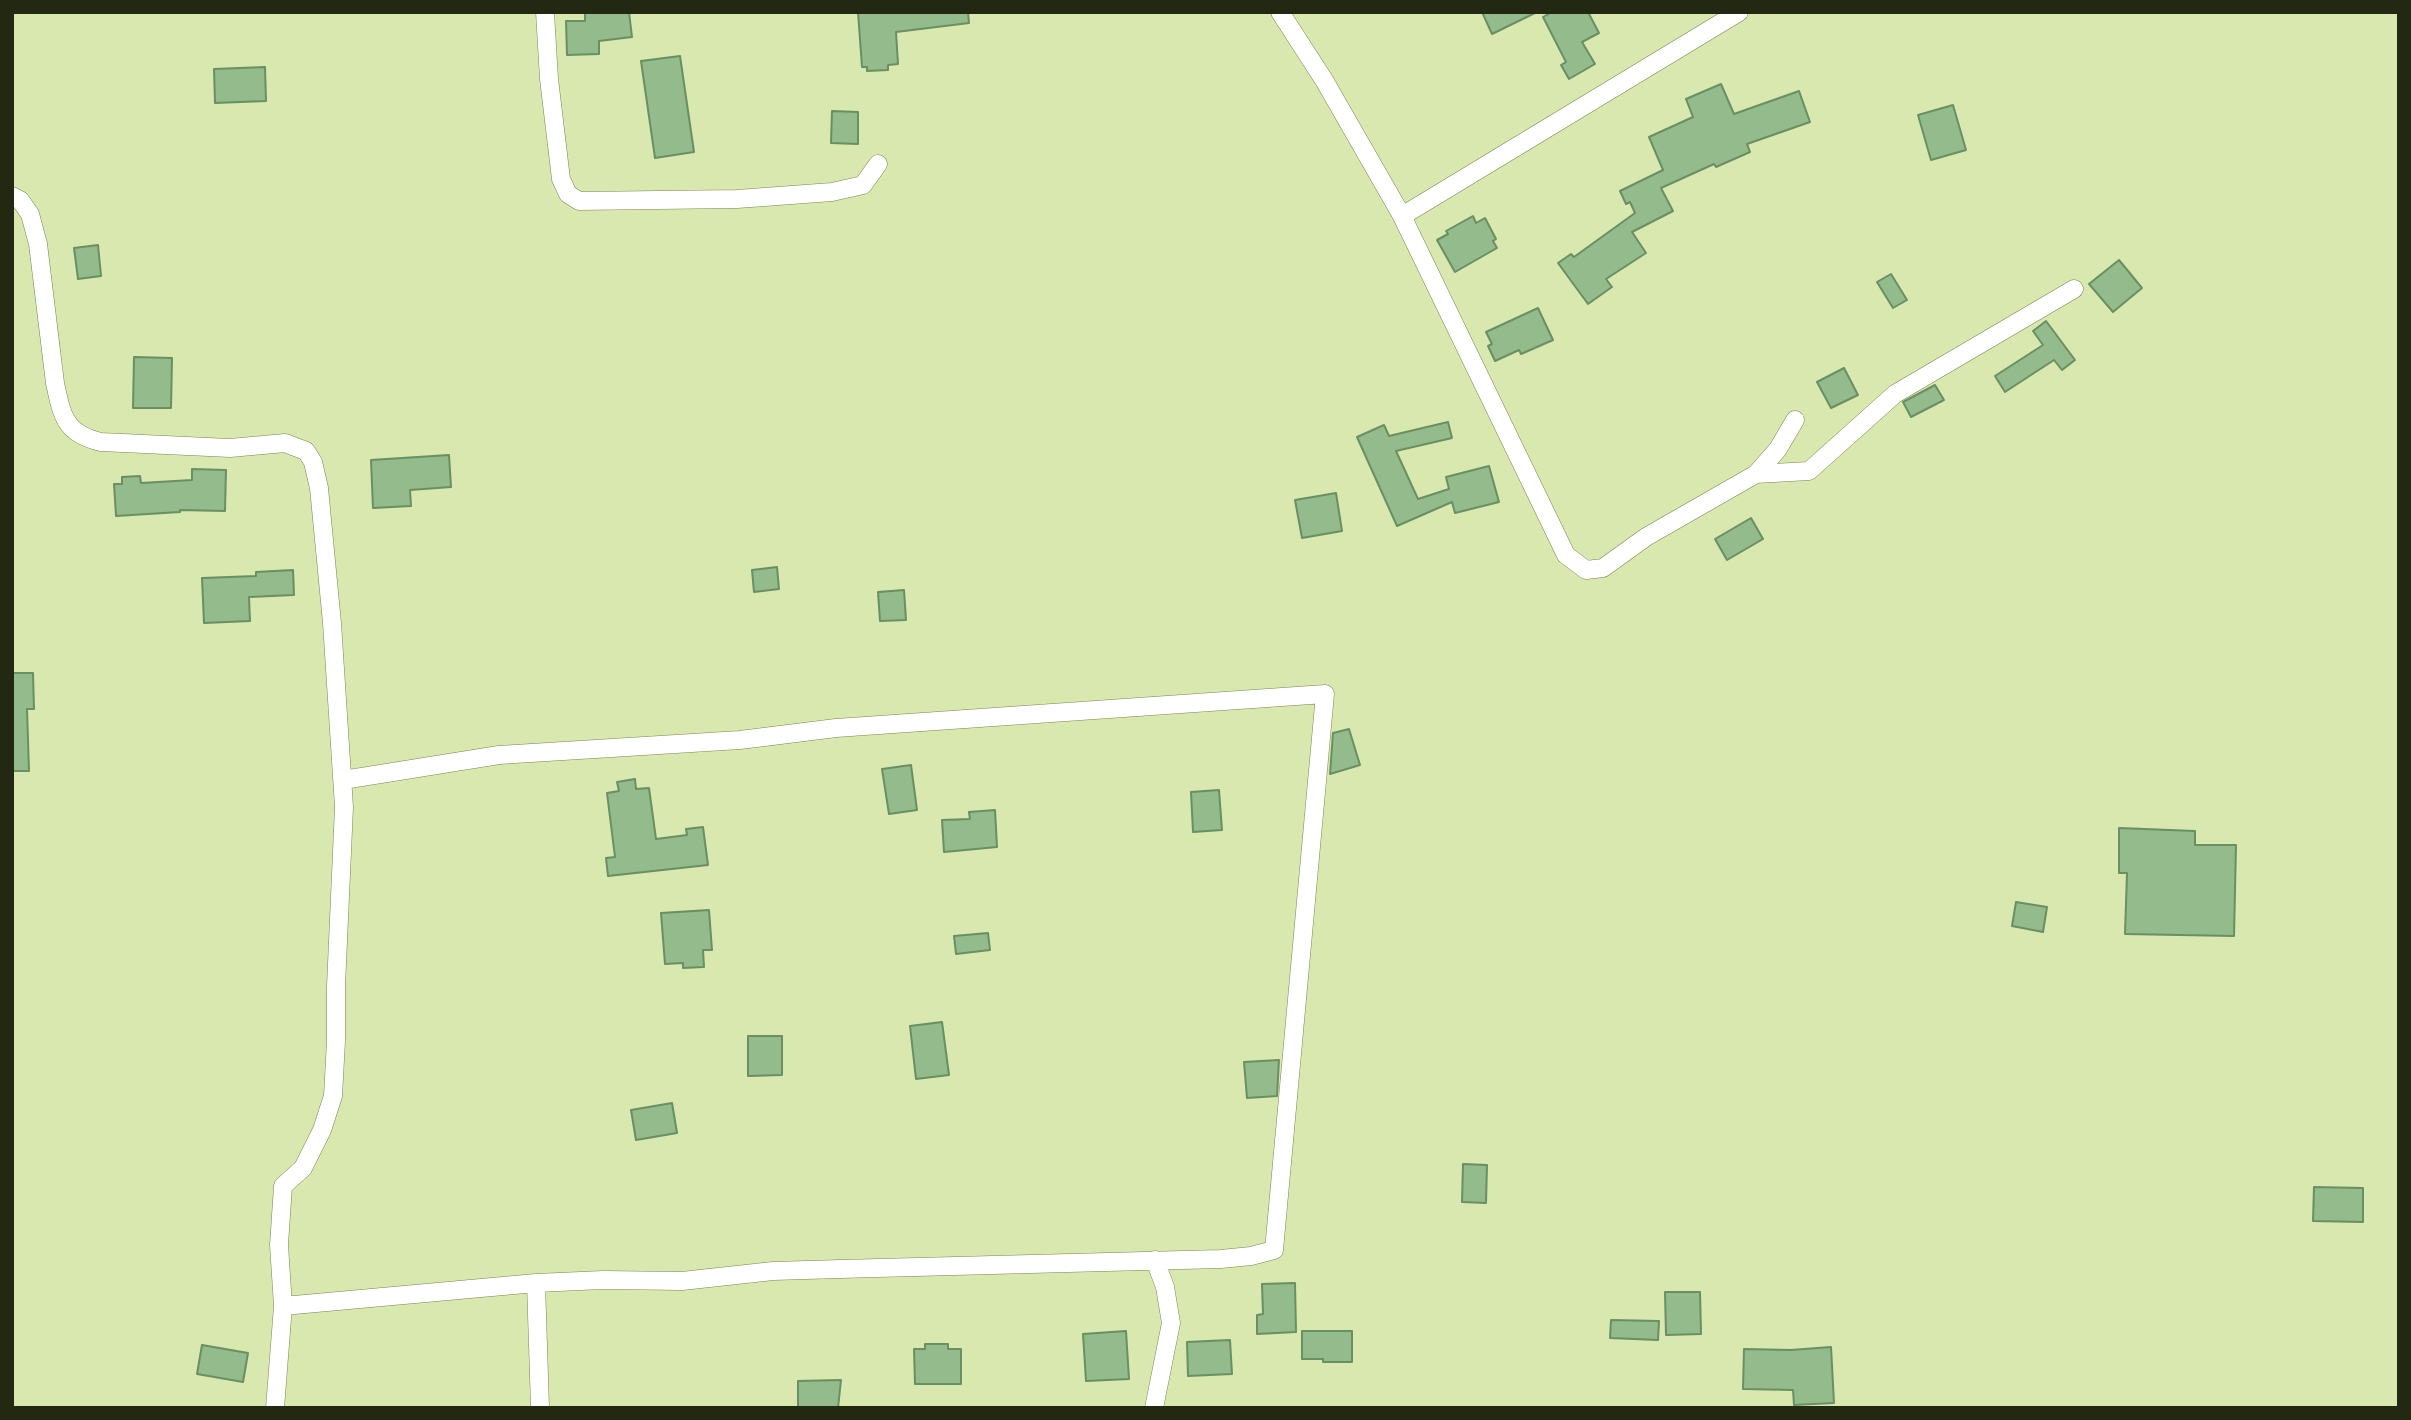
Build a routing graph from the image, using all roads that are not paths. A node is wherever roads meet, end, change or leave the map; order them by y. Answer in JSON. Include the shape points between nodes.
{"nodes":[{"id":1,"x":545,"y":12,"type":"edge"},
{"id":2,"x":1280,"y":12,"type":"edge"},
{"id":3,"x":1739,"y":12,"type":"edge"},
{"id":4,"x":878,"y":164,"type":"dead end"},
{"id":5,"x":12,"y":196,"type":"edge"},
{"id":6,"x":1402,"y":216,"type":"junction"},
{"id":7,"x":2074,"y":289,"type":"dead end"},
{"id":8,"x":1795,"y":420,"type":"dead end"},
{"id":9,"x":1756,"y":474,"type":"junction"},
{"id":10,"x":343,"y":780,"type":"junction"},
{"id":11,"x":1154,"y":1260,"type":"junction"},
{"id":12,"x":536,"y":1283,"type":"junction"},
{"id":13,"x":283,"y":1306,"type":"junction"},
{"id":14,"x":275,"y":1408,"type":"edge"},
{"id":15,"x":540,"y":1408,"type":"edge"},
{"id":16,"x":1154,"y":1408,"type":"edge"}],
"edges":[{"from":1,"to":4,"type":"street","via":[[561,178],[568,194],[579,201],[737,199],[832,192],[863,185]]},
{"from":2,"to":6,"type":"street"},
{"from":3,"to":6,"type":"street"},
{"from":5,"to":10,"type":"street","via":[[30,214],[35,234],[55,383],[69,427],[82,438],[101,442],[230,448],[285,443],[306,451],[313,462],[319,488]]},
{"from":6,"to":9,"type":"street","via":[[1566,555],[1586,570],[1603,568],[1646,537]]},
{"from":7,"to":9,"type":"street","via":[[1895,394],[1810,471]]},
{"from":8,"to":9,"type":"street"},
{"from":10,"to":11,"type":"street","via":[[499,755],[1325,694],[1274,1250],[1221,1259]]},
{"from":10,"to":13,"type":"street","via":[[332,1097],[323,1130],[303,1168],[283,1186],[279,1245]]},
{"from":11,"to":12,"type":"street"},
{"from":11,"to":16,"type":"street","via":[[1165,1287],[1171,1324]]},
{"from":12,"to":13,"type":"street"},
{"from":12,"to":15,"type":"street"},
{"from":13,"to":14,"type":"street"}]}
